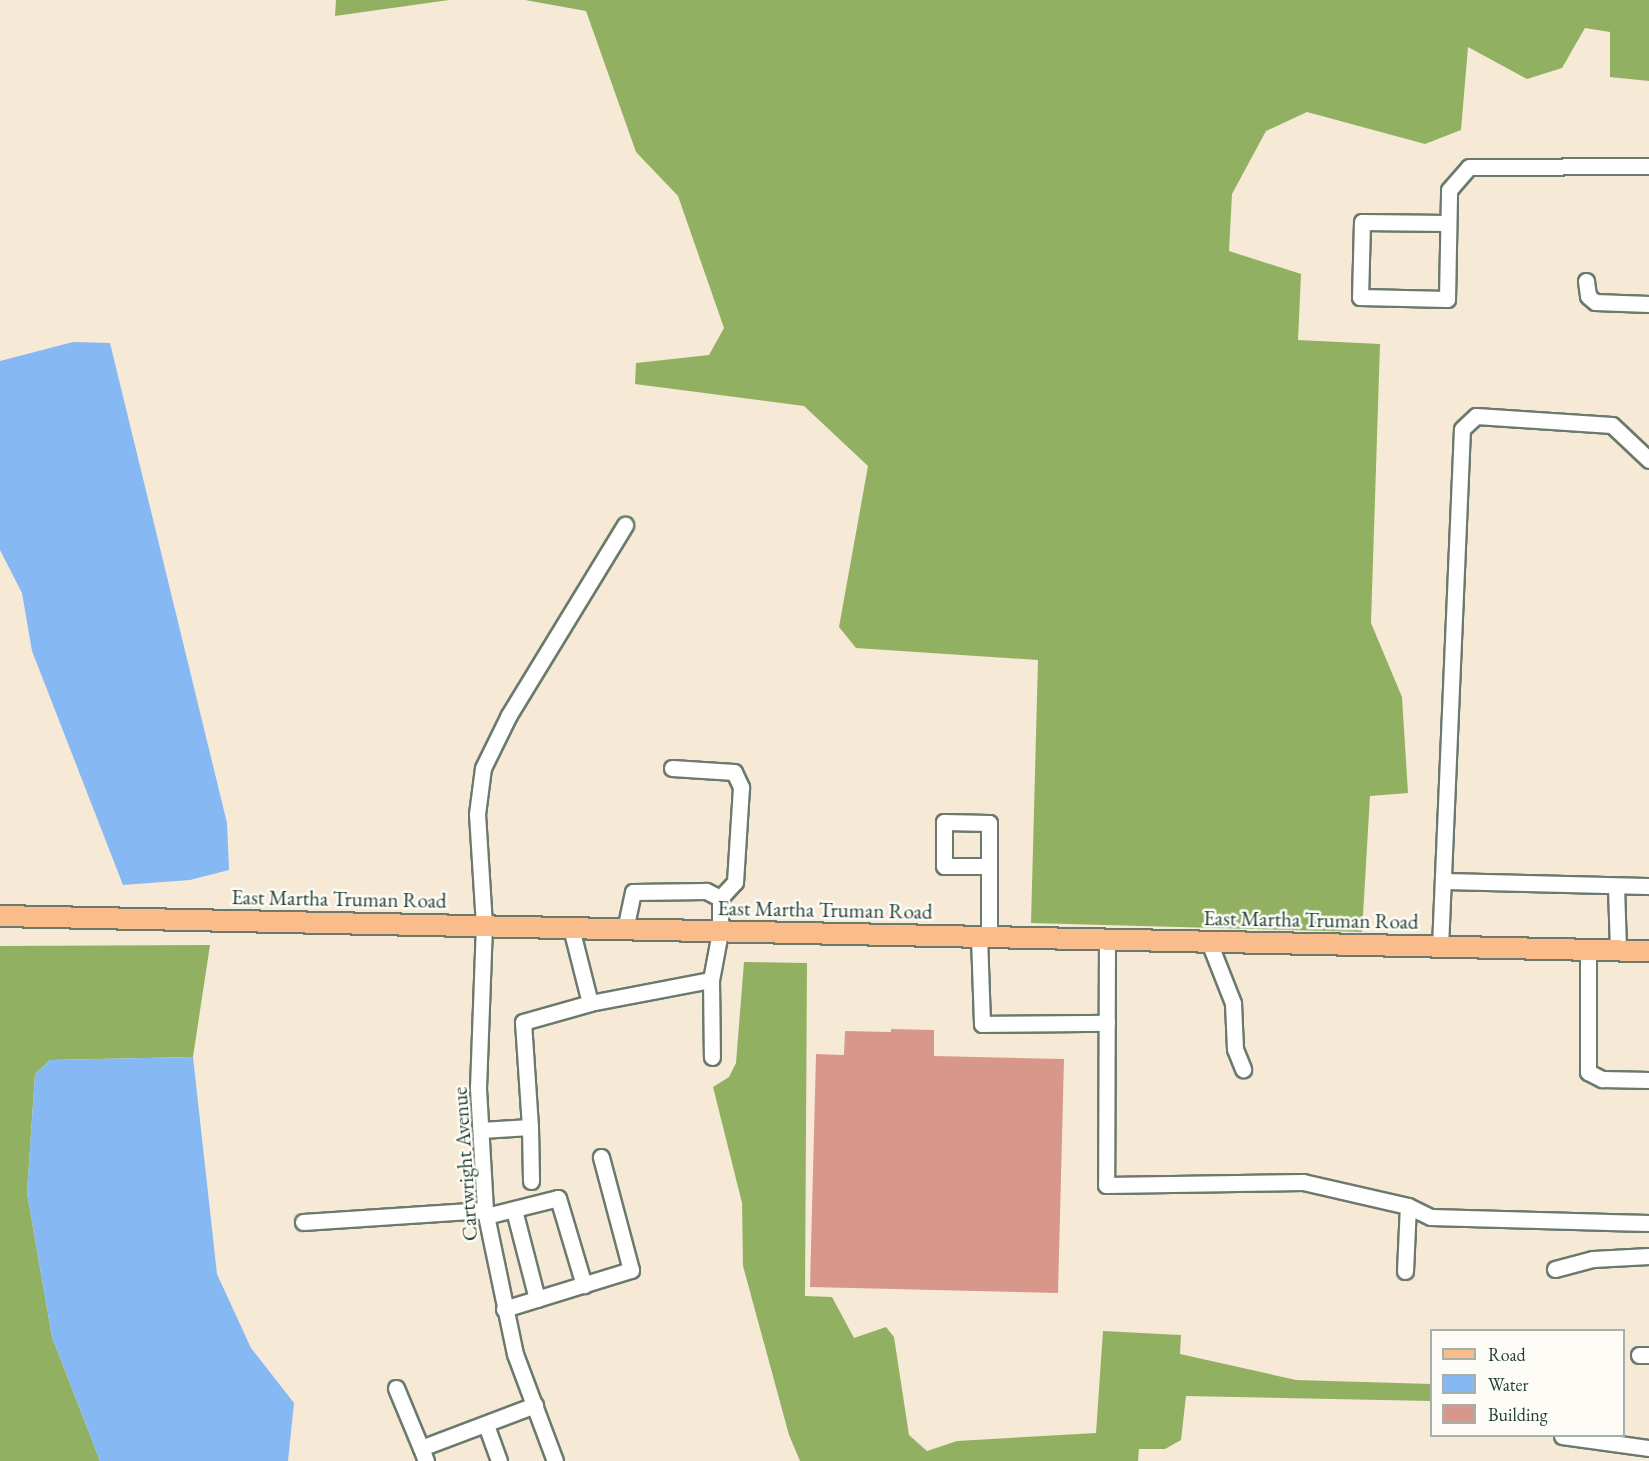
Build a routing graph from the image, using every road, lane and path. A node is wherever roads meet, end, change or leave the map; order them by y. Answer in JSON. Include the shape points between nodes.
{"nodes":[{"id":1,"x":1649,"y":166,"type":"edge"},
{"id":2,"x":1447,"y":222,"type":"junction"},
{"id":3,"x":1586,"y":281,"type":"dead end"},
{"id":4,"x":1649,"y":304,"type":"edge"},
{"id":5,"x":1649,"y":460,"type":"edge"},
{"id":6,"x":624,"y":525,"type":"dead end"},
{"id":7,"x":672,"y":768,"type":"dead end"},
{"id":8,"x":989,"y":866,"type":"dead end"},
{"id":9,"x":1443,"y":881,"type":"junction"},
{"id":10,"x":1616,"y":886,"type":"junction"},
{"id":11,"x":1649,"y":886,"type":"edge"},
{"id":12,"x":720,"y":897,"type":"junction"},
{"id":13,"x":0,"y":916,"type":"edge"},
{"id":14,"x":484,"y":925,"type":"junction"},
{"id":15,"x":571,"y":928,"type":"junction"},
{"id":16,"x":625,"y":929,"type":"junction"},
{"id":17,"x":720,"y":932,"type":"junction"},
{"id":18,"x":984,"y":938,"type":"junction"},
{"id":19,"x":1107,"y":940,"type":"junction"},
{"id":20,"x":1209,"y":942,"type":"junction"},
{"id":21,"x":1440,"y":947,"type":"junction"},
{"id":22,"x":1588,"y":950,"type":"junction"},
{"id":23,"x":1618,"y":950,"type":"junction"},
{"id":24,"x":1649,"y":951,"type":"edge"},
{"id":25,"x":711,"y":980,"type":"junction"},
{"id":26,"x":590,"y":1003,"type":"junction"},
{"id":27,"x":1107,"y":1023,"type":"junction"},
{"id":28,"x":712,"y":1057,"type":"dead end"},
{"id":29,"x":1243,"y":1069,"type":"dead end"},
{"id":30,"x":1649,"y":1080,"type":"edge"},
{"id":31,"x":530,"y":1127,"type":"junction"},
{"id":32,"x":481,"y":1130,"type":"junction"},
{"id":33,"x":601,"y":1157,"type":"dead end"},
{"id":34,"x":531,"y":1181,"type":"dead end"},
{"id":35,"x":1408,"y":1206,"type":"junction"},
{"id":36,"x":514,"y":1210,"type":"junction"},
{"id":37,"x":486,"y":1213,"type":"junction"},
{"id":38,"x":303,"y":1222,"type":"dead end"},
{"id":39,"x":1649,"y":1223,"type":"edge"},
{"id":40,"x":1649,"y":1256,"type":"edge"},
{"id":41,"x":1555,"y":1269,"type":"dead end"},
{"id":42,"x":1405,"y":1271,"type":"dead end"},
{"id":43,"x":584,"y":1285,"type":"junction"},
{"id":44,"x":537,"y":1299,"type":"junction"},
{"id":45,"x":504,"y":1309,"type":"junction"},
{"id":46,"x":396,"y":1388,"type":"dead end"},
{"id":47,"x":535,"y":1405,"type":"junction"},
{"id":48,"x":486,"y":1425,"type":"junction"},
{"id":49,"x":1569,"y":1437,"type":"edge"},
{"id":50,"x":1649,"y":1448,"type":"edge"},
{"id":51,"x":424,"y":1454,"type":"edge"},
{"id":52,"x":499,"y":1461,"type":"edge"},
{"id":53,"x":555,"y":1461,"type":"edge"}],
"edges":[{"from":1,"to":2,"type":"street","via":[[1469,167],[1449,190]]},
{"from":2,"to":2,"type":"street","via":[[1447,299],[1360,297],[1362,222]]},
{"from":3,"to":4,"type":"street","via":[[1588,296],[1595,302]]},
{"from":5,"to":9,"type":"street","via":[[1612,424],[1476,416],[1462,429]]},
{"from":6,"to":14,"type":"street","name":"Cartwright Avenue","via":[[509,715],[483,768],[477,814]]},
{"from":7,"to":12,"type":"street","via":[[734,772],[741,787],[735,882]]},
{"from":8,"to":18,"type":"street"},
{"from":9,"to":10,"type":"street"},
{"from":9,"to":21,"type":"street"},
{"from":10,"to":11,"type":"street"},
{"from":10,"to":23,"type":"street"},
{"from":12,"to":16,"type":"street","via":[[706,891],[633,892]]},
{"from":12,"to":17,"type":"street"},
{"from":13,"to":14,"type":"main road","name":"East Martha Truman Road"},
{"from":14,"to":15,"type":"main road","name":"East Martha Truman Road"},
{"from":14,"to":32,"type":"street","name":"Cartwright Avenue","via":[[478,1088]]},
{"from":15,"to":16,"type":"main road","name":"East Martha Truman Road"},
{"from":15,"to":26,"type":"street"},
{"from":16,"to":17,"type":"main road","name":"East Martha Truman Road"},
{"from":17,"to":18,"type":"main road","name":"East Martha Truman Road"},
{"from":17,"to":25,"type":"street"},
{"from":18,"to":19,"type":"main road","name":"East Martha Truman Road"},
{"from":18,"to":27,"type":"street","via":[[982,1024]]},
{"from":19,"to":20,"type":"main road","name":"East Martha Truman Road"},
{"from":19,"to":27,"type":"street"},
{"from":20,"to":21,"type":"main road","name":"East Martha Truman Road"},
{"from":20,"to":29,"type":"street","via":[[1233,1004],[1235,1049]]},
{"from":21,"to":22,"type":"main road","name":"East Martha Truman Road"},
{"from":22,"to":23,"type":"main road","name":"East Martha Truman Road"},
{"from":22,"to":30,"type":"street","via":[[1588,1072],[1602,1079]]},
{"from":23,"to":24,"type":"main road","name":"East Martha Truman Road"},
{"from":25,"to":26,"type":"street"},
{"from":25,"to":28,"type":"street"},
{"from":26,"to":31,"type":"street","via":[[523,1022]]},
{"from":27,"to":35,"type":"street","via":[[1106,1185],[1303,1182]]},
{"from":31,"to":32,"type":"street"},
{"from":31,"to":34,"type":"street"},
{"from":32,"to":37,"type":"street","name":"Cartwright Avenue"},
{"from":33,"to":43,"type":"street","via":[[631,1270]]},
{"from":35,"to":39,"type":"street","via":[[1431,1217]]},
{"from":35,"to":42,"type":"street"},
{"from":36,"to":37,"type":"street"},
{"from":36,"to":43,"type":"street","via":[[558,1198]]},
{"from":36,"to":44,"type":"street"},
{"from":37,"to":38,"type":"street"},
{"from":37,"to":45,"type":"street","name":"Cartwright Avenue"},
{"from":40,"to":41,"type":"street","via":[[1593,1259]]},
{"from":43,"to":44,"type":"street"},
{"from":44,"to":45,"type":"street"},
{"from":45,"to":47,"type":"street","name":"Cartwright Avenue"},
{"from":46,"to":51,"type":"street"},
{"from":47,"to":48,"type":"street"},
{"from":47,"to":53,"type":"street","name":"Cartwright Avenue"},
{"from":48,"to":51,"type":"street"},
{"from":48,"to":52,"type":"street"},
{"from":49,"to":50,"type":"street"}]}
